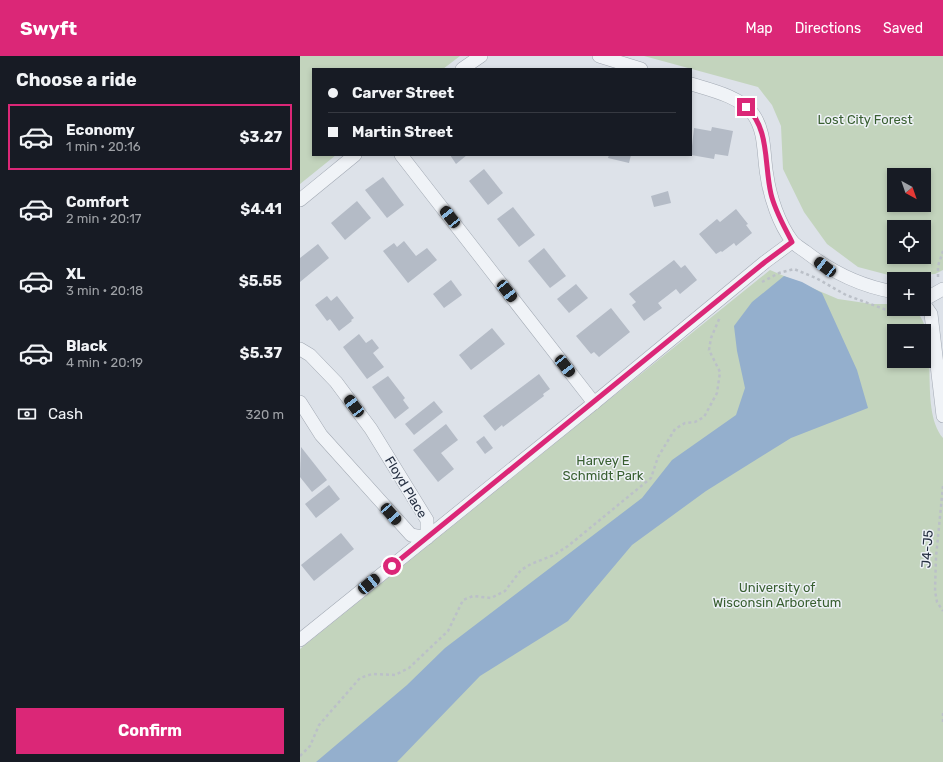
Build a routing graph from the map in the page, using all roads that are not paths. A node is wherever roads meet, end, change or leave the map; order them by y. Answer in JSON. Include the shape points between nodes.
{"nodes":[{"id":1,"x":481,"y":56,"type":"edge"},
{"id":2,"x":599,"y":56,"type":"edge"},
{"id":3,"x":463,"y":68,"type":"edge"},
{"id":4,"x":638,"y":68,"type":"edge"},
{"id":5,"x":692,"y":84,"type":"edge"},
{"id":6,"x":354,"y":156,"type":"edge"},
{"id":7,"x":402,"y":156,"type":"edge"},
{"id":8,"x":300,"y":200,"type":"edge"},
{"id":9,"x":792,"y":242,"type":"junction"},
{"id":10,"x":887,"y":291,"type":"edge"},
{"id":11,"x":931,"y":314,"type":"edge"},
{"id":12,"x":300,"y":349,"type":"edge"},
{"id":13,"x":300,"y":402,"type":"edge"},
{"id":14,"x":594,"y":403,"type":"junction"},
{"id":15,"x":943,"y":416,"type":"edge"},
{"id":16,"x":427,"y":538,"type":"junction"},
{"id":17,"x":300,"y":640,"type":"edge"}],
"edges":[{"from":1,"to":3,"type":"street"},
{"from":2,"to":4,"type":"street"},
{"from":5,"to":9,"type":"street","via":[[738,101],[753,114],[763,135],[767,176],[772,196]]},
{"from":6,"to":8,"type":"street"},
{"from":7,"to":14,"type":"street"},
{"from":9,"to":10,"type":"street","via":[[825,267],[870,288]]},
{"from":9,"to":14,"type":"street"},
{"from":11,"to":15,"type":"street"},
{"from":12,"to":16,"type":"street","name":"Floyd Place","via":[[310,355],[336,382],[371,430],[427,520]]},
{"from":13,"to":16,"type":"street","name":"Floyd Place","via":[[322,435],[410,536]]},
{"from":14,"to":16,"type":"street"},
{"from":16,"to":17,"type":"street"}]}
